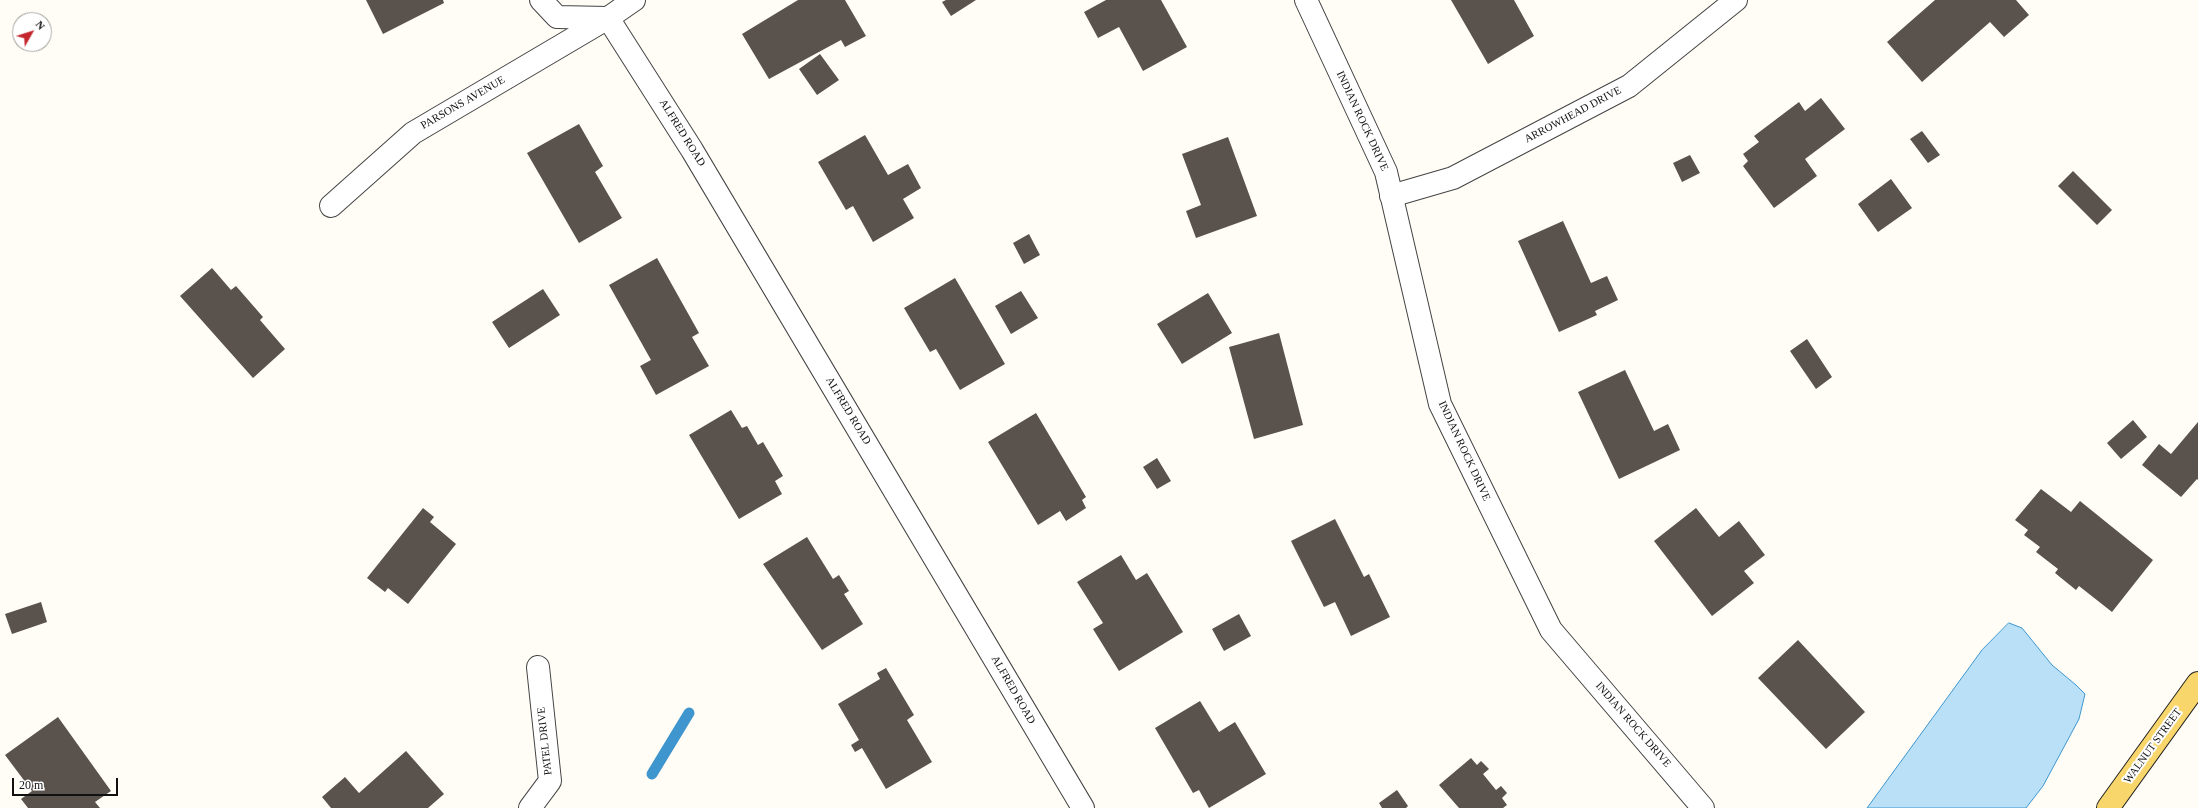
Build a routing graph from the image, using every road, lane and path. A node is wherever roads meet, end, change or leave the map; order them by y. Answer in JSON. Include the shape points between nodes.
{"nodes":[{"id":1,"x":541,"y":0,"type":"edge"},
{"id":2,"x":634,"y":0,"type":"edge"},
{"id":3,"x":1306,"y":0,"type":"edge"},
{"id":4,"x":1736,"y":0,"type":"edge"},
{"id":5,"x":608,"y":18,"type":"junction"},
{"id":6,"x":1392,"y":196,"type":"junction"},
{"id":7,"x":331,"y":206,"type":"dead end"},
{"id":8,"x":538,"y":667,"type":"dead end"},
{"id":9,"x":2198,"y":683,"type":"edge"},
{"id":10,"x":530,"y":808,"type":"edge"},
{"id":11,"x":1083,"y":808,"type":"edge"},
{"id":12,"x":1703,"y":808,"type":"edge"},
{"id":13,"x":2108,"y":808,"type":"edge"}],
"edges":[{"from":1,"to":5,"type":"street","via":[[557,17]]},
{"from":2,"to":5,"type":"street","name":"PARSONS AVENUE"},
{"from":3,"to":6,"type":"street","name":"INDIAN ROCK DRIVE","via":[[1386,172]]},
{"from":4,"to":6,"type":"street","name":"ARROWHEAD DRIVE","via":[[1628,86],[1453,178]]},
{"from":5,"to":7,"type":"street","name":"PARSONS AVENUE","via":[[413,133]]},
{"from":5,"to":11,"type":"street","name":"ALFRED ROAD","via":[[692,150]]},
{"from":6,"to":12,"type":"street","name":"INDIAN ROCK DRIVE","via":[[1440,404],[1551,630]]},
{"from":8,"to":10,"type":"street","name":"PATEL DRIVE","via":[[550,781]]},
{"from":9,"to":13,"type":"main road","name":"WALNUT STREET"}]}
